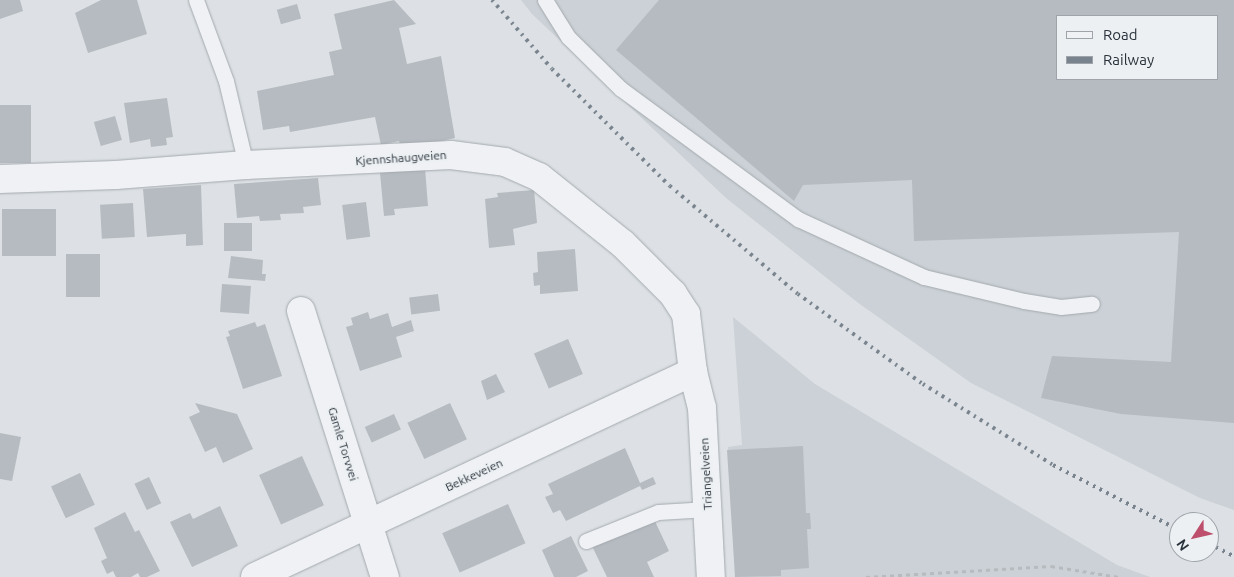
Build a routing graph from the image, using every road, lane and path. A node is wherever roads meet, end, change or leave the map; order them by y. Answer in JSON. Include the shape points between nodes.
{"nodes":[{"id":1,"x":196,"y":0,"type":"edge"},
{"id":2,"x":545,"y":0,"type":"edge"},
{"id":3,"x":246,"y":164,"type":"junction"},
{"id":4,"x":0,"y":179,"type":"edge"},
{"id":5,"x":1092,"y":304,"type":"dead end"},
{"id":6,"x":301,"y":311,"type":"dead end"},
{"id":7,"x":692,"y":372,"type":"junction"},
{"id":8,"x":708,"y":509,"type":"junction"},
{"id":9,"x":369,"y":526,"type":"junction"},
{"id":10,"x":586,"y":541,"type":"dead end"},
{"id":11,"x":255,"y":577,"type":"edge"},
{"id":12,"x":385,"y":577,"type":"edge"},
{"id":13,"x":711,"y":577,"type":"edge"},
{"id":14,"x":866,"y":577,"type":"edge"},
{"id":15,"x":1120,"y":577,"type":"edge"}],
"edges":[{"from":1,"to":3,"type":"lane","via":[[226,81]]},
{"from":2,"to":5,"type":"lane","via":[[568,38],[621,89],[798,219],[883,260],[943,282],[1061,307]]},
{"from":3,"to":4,"type":"street","name":"Kjennshaugveien","via":[[116,176]]},
{"from":3,"to":7,"type":"street","name":"Kjennshaugveien","via":[[451,154],[483,158],[524,170],[577,206],[623,244],[673,294],[686,314]]},
{"from":6,"to":9,"type":"street","name":"Gamle Torvvei"},
{"from":7,"to":8,"type":"street","name":"Triangelveien","via":[[702,408]]},
{"from":7,"to":9,"type":"street","name":"Bekkeveien"},
{"from":8,"to":10,"type":"lane","via":[[658,512]]},
{"from":8,"to":13,"type":"street","name":"Triangelveien"},
{"from":9,"to":11,"type":"street","name":"Bekkeveien"},
{"from":9,"to":12,"type":"street","name":"Gamle Torvvei"},
{"from":14,"to":15,"type":"path","via":[[1051,566]]}]}
